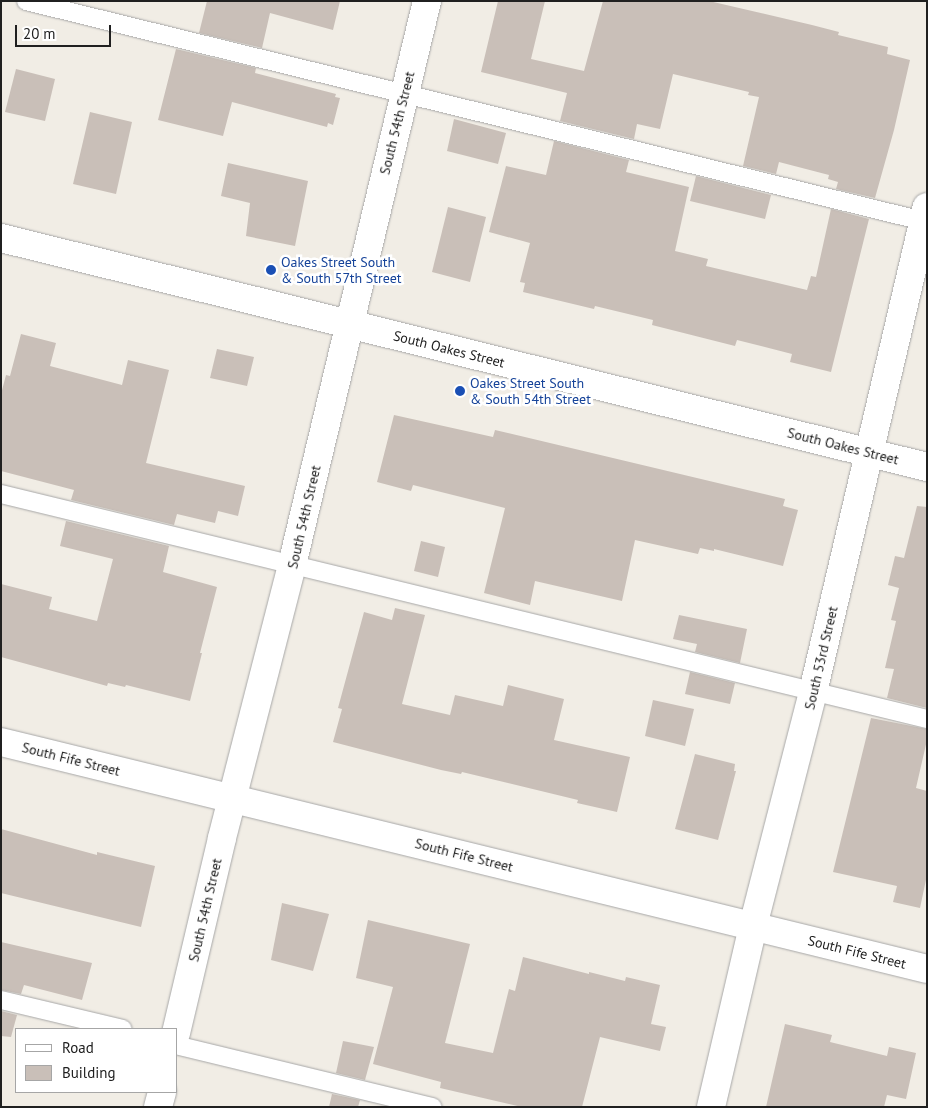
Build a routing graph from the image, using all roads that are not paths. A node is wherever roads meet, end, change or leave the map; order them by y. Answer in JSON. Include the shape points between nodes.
{"nodes":[{"id":1,"x":26,"y":1,"type":"edge"},
{"id":2,"x":427,"y":1,"type":"edge"},
{"id":3,"x":404,"y":94,"type":"junction"},
{"id":4,"x":926,"y":217,"type":"edge"},
{"id":5,"x":1,"y":238,"type":"edge"},
{"id":6,"x":349,"y":324,"type":"junction"},
{"id":7,"x":869,"y":453,"type":"junction"},
{"id":8,"x":927,"y":467,"type":"edge"},
{"id":9,"x":1,"y":494,"type":"edge"},
{"id":10,"x":292,"y":565,"type":"junction"},
{"id":11,"x":813,"y":692,"type":"junction"},
{"id":12,"x":927,"y":719,"type":"edge"},
{"id":13,"x":1,"y":742,"type":"edge"},
{"id":14,"x":232,"y":798,"type":"junction"},
{"id":15,"x":753,"y":926,"type":"junction"},
{"id":16,"x":927,"y":969,"type":"edge"},
{"id":17,"x":1,"y":1000,"type":"edge"},
{"id":18,"x":119,"y":1028,"type":"edge"},
{"id":19,"x":177,"y":1028,"type":"edge"},
{"id":20,"x":178,"y":1045,"type":"edge"},
{"id":21,"x":162,"y":1093,"type":"edge"},
{"id":22,"x":158,"y":1107,"type":"edge"},
{"id":23,"x":433,"y":1107,"type":"edge"},
{"id":24,"x":711,"y":1107,"type":"edge"}],
"edges":[{"from":1,"to":3,"type":"lane"},
{"from":2,"to":3,"type":"street","name":"South 54th Street"},
{"from":3,"to":4,"type":"lane"},
{"from":3,"to":6,"type":"street","name":"South 54th Street"},
{"from":4,"to":7,"type":"street","name":"South 53rd Street"},
{"from":5,"to":6,"type":"street","name":"South Oakes Street"},
{"from":6,"to":7,"type":"street","name":"South Oakes Street"},
{"from":6,"to":10,"type":"street","name":"South 54th Street"},
{"from":7,"to":8,"type":"street","name":"South Oakes Street"},
{"from":7,"to":11,"type":"street","name":"South 53rd Street"},
{"from":9,"to":10,"type":"lane"},
{"from":10,"to":11,"type":"lane"},
{"from":10,"to":14,"type":"street","name":"South 54th Street"},
{"from":11,"to":12,"type":"lane"},
{"from":11,"to":15,"type":"street","name":"South 53rd Street"},
{"from":13,"to":14,"type":"street","name":"South Fife Street"},
{"from":14,"to":15,"type":"street","name":"South Fife Street"},
{"from":14,"to":19,"type":"street","name":"South 54th Street"},
{"from":15,"to":16,"type":"street","name":"South Fife Street"},
{"from":15,"to":24,"type":"street","name":"South 53rd Street"},
{"from":17,"to":18,"type":"lane"},
{"from":20,"to":23,"type":"lane"},
{"from":21,"to":22,"type":"street"}]}
